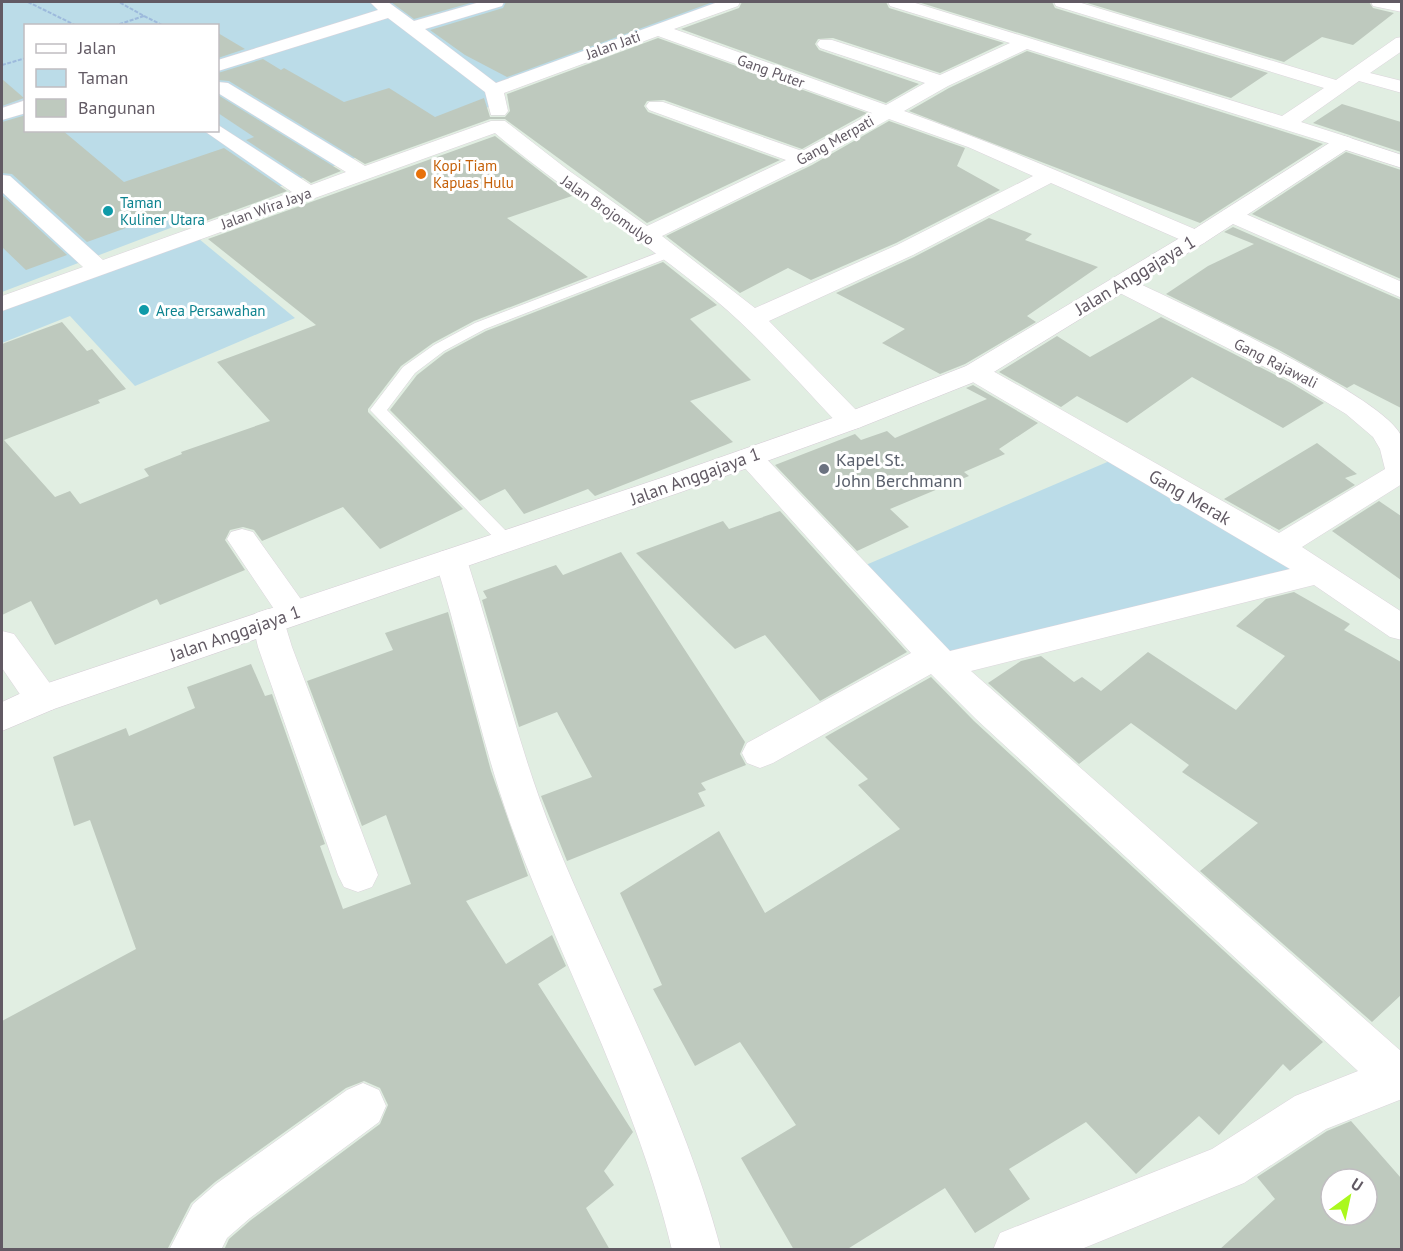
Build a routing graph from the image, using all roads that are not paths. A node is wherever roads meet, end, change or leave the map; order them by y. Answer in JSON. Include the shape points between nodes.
{"nodes":[{"id":1,"x":373,"y":2,"type":"edge"},
{"id":2,"x":496,"y":2,"type":"edge"},
{"id":3,"x":732,"y":2,"type":"edge"},
{"id":4,"x":896,"y":2,"type":"edge"},
{"id":5,"x":1062,"y":2,"type":"edge"},
{"id":6,"x":1379,"y":2,"type":"edge"},
{"id":7,"x":384,"y":7,"type":"edge"},
{"id":8,"x":1401,"y":7,"type":"edge"},
{"id":9,"x":345,"y":8,"type":"dead end"},
{"id":10,"x":410,"y":28,"type":"junction"},
{"id":11,"x":656,"y":29,"type":"junction"},
{"id":12,"x":1401,"y":42,"type":"edge"},
{"id":13,"x":1024,"y":43,"type":"junction"},
{"id":14,"x":826,"y":44,"type":"dead end"},
{"id":15,"x":1354,"y":74,"type":"junction"},
{"id":16,"x":219,"y":76,"type":"edge"},
{"id":17,"x":941,"y":82,"type":"junction"},
{"id":18,"x":1337,"y":86,"type":"junction"},
{"id":19,"x":1401,"y":87,"type":"edge"},
{"id":20,"x":494,"y":90,"type":"junction"},
{"id":21,"x":656,"y":106,"type":"dead end"},
{"id":22,"x":24,"y":107,"type":"edge"},
{"id":23,"x":886,"y":112,"type":"junction"},
{"id":24,"x":2,"y":114,"type":"edge"},
{"id":25,"x":1286,"y":123,"type":"junction"},
{"id":26,"x":498,"y":124,"type":"junction"},
{"id":27,"x":24,"y":127,"type":"edge"},
{"id":28,"x":216,"y":132,"type":"edge"},
{"id":29,"x":2,"y":133,"type":"edge"},
{"id":30,"x":1344,"y":142,"type":"junction"},
{"id":31,"x":804,"y":159,"type":"junction"},
{"id":32,"x":1401,"y":162,"type":"edge"},
{"id":33,"x":362,"y":173,"type":"junction"},
{"id":34,"x":1051,"y":175,"type":"junction"},
{"id":35,"x":2,"y":181,"type":"edge"},
{"id":36,"x":308,"y":193,"type":"junction"},
{"id":37,"x":1232,"y":215,"type":"junction"},
{"id":38,"x":644,"y":236,"type":"junction"},
{"id":39,"x":1196,"y":238,"type":"junction"},
{"id":40,"x":668,"y":253,"type":"junction"},
{"id":41,"x":98,"y":268,"type":"junction"},
{"id":42,"x":1121,"y":284,"type":"junction"},
{"id":43,"x":1401,"y":291,"type":"edge"},
{"id":44,"x":2,"y":304,"type":"edge"},
{"id":45,"x":752,"y":319,"type":"junction"},
{"id":46,"x":975,"y":372,"type":"junction"},
{"id":47,"x":851,"y":421,"type":"junction"},
{"id":48,"x":749,"y":457,"type":"junction"},
{"id":49,"x":1401,"y":473,"type":"edge"},
{"id":50,"x":242,"y":539,"type":"dead end"},
{"id":51,"x":506,"y":540,"type":"junction"},
{"id":52,"x":1279,"y":547,"type":"junction"},
{"id":53,"x":451,"y":560,"type":"junction"},
{"id":54,"x":1319,"y":573,"type":"junction"},
{"id":55,"x":281,"y":616,"type":"junction"},
{"id":56,"x":1401,"y":628,"type":"edge"},
{"id":57,"x":2,"y":643,"type":"edge"},
{"id":58,"x":939,"y":660,"type":"junction"},
{"id":59,"x":42,"y":699,"type":"junction"},
{"id":60,"x":2,"y":717,"type":"edge"},
{"id":61,"x":760,"y":753,"type":"dead end"},
{"id":62,"x":358,"y":875,"type":"dead end"},
{"id":63,"x":1400,"y":1077,"type":"edge"},
{"id":64,"x":363,"y":1106,"type":"dead end"},
{"id":65,"x":193,"y":1250,"type":"edge"},
{"id":66,"x":697,"y":1250,"type":"edge"},
{"id":67,"x":1017,"y":1250,"type":"edge"}],
"edges":[{"from":1,"to":9,"type":"street"},
{"from":2,"to":10,"type":"street"},
{"from":3,"to":11,"type":"street","name":"Jalan Jati"},
{"from":4,"to":13,"type":"street"},
{"from":5,"to":18,"type":"street"},
{"from":6,"to":8,"type":"street"},
{"from":7,"to":10,"type":"street"},
{"from":7,"to":16,"type":"street"},
{"from":10,"to":20,"type":"street"},
{"from":11,"to":20,"type":"street","name":"Jalan Jati"},
{"from":11,"to":23,"type":"street","name":"Gang Puter"},
{"from":12,"to":15,"type":"street"},
{"from":13,"to":17,"type":"street","name":"Gang Merpati"},
{"from":13,"to":25,"type":"street"},
{"from":14,"to":17,"type":"street"},
{"from":15,"to":18,"type":"street"},
{"from":15,"to":19,"type":"street"},
{"from":16,"to":33,"type":"street"},
{"from":17,"to":23,"type":"street","name":"Gang Merpati"},
{"from":18,"to":25,"type":"street"},
{"from":20,"to":26,"type":"street"},
{"from":21,"to":31,"type":"street"},
{"from":22,"to":24,"type":"street"},
{"from":23,"to":31,"type":"street","name":"Gang Merpati"},
{"from":23,"to":34,"type":"street","name":"Gang Puter"},
{"from":25,"to":30,"type":"street"},
{"from":26,"to":33,"type":"street","name":"Jalan Wira Jaya"},
{"from":26,"to":38,"type":"street","name":"Jalan Brojomulyo","via":[[532,155]]},
{"from":27,"to":29,"type":"street"},
{"from":28,"to":36,"type":"street"},
{"from":30,"to":32,"type":"street"},
{"from":30,"to":37,"type":"street","name":"Jalan Anggajaya 1"},
{"from":31,"to":38,"type":"street","name":"Gang Merpati"},
{"from":33,"to":36,"type":"street","name":"Jalan Wira Jaya"},
{"from":34,"to":39,"type":"street","name":"Gang Puter"},
{"from":34,"to":45,"type":"street","via":[[905,249]]},
{"from":35,"to":41,"type":"street"},
{"from":36,"to":41,"type":"street","name":"Jalan Wira Jaya"},
{"from":37,"to":39,"type":"street","name":"Jalan Anggajaya 1"},
{"from":37,"to":43,"type":"street"},
{"from":38,"to":40,"type":"street","name":"Jalan Brojomulyo"},
{"from":39,"to":42,"type":"street","name":"Jalan Anggajaya 1"},
{"from":40,"to":45,"type":"street","name":"Jalan Brojomulyo"},
{"from":40,"to":51,"type":"lane","via":[[480,326],[439,348],[410,370],[378,410]]},
{"from":41,"to":44,"type":"street","name":"Jalan Wira Jaya"},
{"from":42,"to":46,"type":"street","name":"Jalan Anggajaya 1"},
{"from":42,"to":49,"type":"street","name":"Gang Rajawali","via":[[1310,380],[1356,408],[1384,432]]},
{"from":45,"to":47,"type":"street","name":"Jalan Brojomulyo"},
{"from":46,"to":47,"type":"street","name":"Jalan Anggajaya 1"},
{"from":46,"to":52,"type":"street","name":"Gang Merak"},
{"from":47,"to":48,"type":"street","name":"Jalan Anggajaya 1"},
{"from":48,"to":51,"type":"street","name":"Jalan Anggajaya 1"},
{"from":48,"to":58,"type":"street"},
{"from":49,"to":52,"type":"street"},
{"from":50,"to":55,"type":"street"},
{"from":51,"to":53,"type":"street","name":"Jalan Anggajaya 1"},
{"from":52,"to":54,"type":"street","name":"Gang Merak"},
{"from":53,"to":55,"type":"street","name":"Jalan Anggajaya 1"},
{"from":53,"to":66,"type":"street","via":[[522,801],[665,1144]]},
{"from":54,"to":56,"type":"street","name":"Gang Merak"},
{"from":54,"to":58,"type":"street"},
{"from":55,"to":59,"type":"street","name":"Jalan Anggajaya 1"},
{"from":55,"to":62,"type":"street","via":[[275,647]]},
{"from":57,"to":59,"type":"street"},
{"from":58,"to":61,"type":"street"},
{"from":58,"to":63,"type":"street","via":[[988,709]]},
{"from":59,"to":60,"type":"street","name":"Jalan Anggajaya 1"},
{"from":63,"to":67,"type":"street","via":[[1311,1112],[1227,1166]]},
{"from":64,"to":65,"type":"street","via":[[233,1201],[210,1221]]}]}
